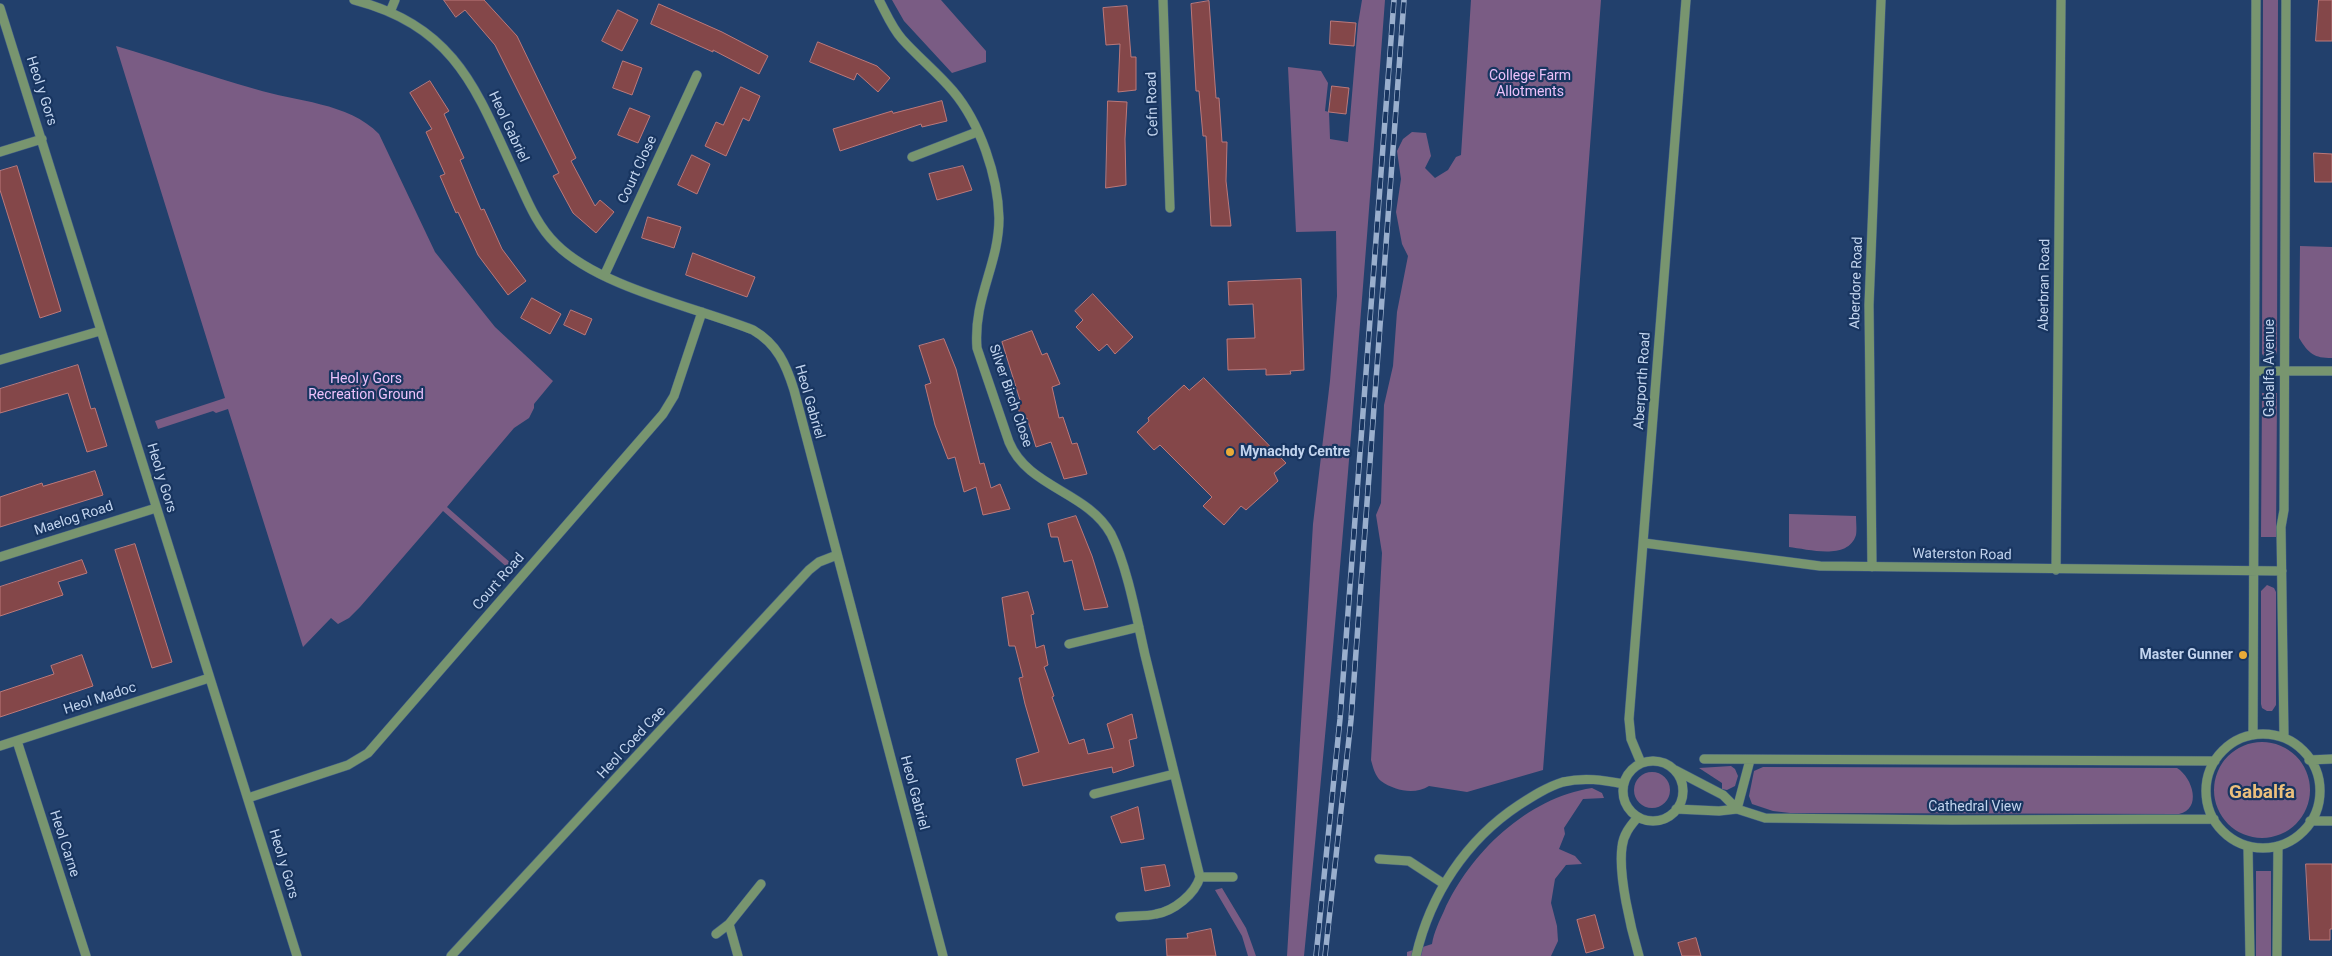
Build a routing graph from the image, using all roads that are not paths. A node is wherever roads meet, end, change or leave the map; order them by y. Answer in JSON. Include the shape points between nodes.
{"nodes":[{"id":1,"x":354,"y":0,"type":"edge"},
{"id":2,"x":395,"y":0,"type":"edge"},
{"id":3,"x":879,"y":0,"type":"edge"},
{"id":4,"x":1163,"y":0,"type":"edge"},
{"id":5,"x":1686,"y":0,"type":"edge"},
{"id":6,"x":1881,"y":0,"type":"edge"},
{"id":7,"x":2061,"y":0,"type":"edge"},
{"id":8,"x":2256,"y":0,"type":"edge"},
{"id":9,"x":2286,"y":0,"type":"edge"},
{"id":10,"x":0,"y":8,"type":"edge"},
{"id":11,"x":390,"y":12,"type":"junction"},
{"id":12,"x":698,"y":75,"type":"dead end"},
{"id":13,"x":977,"y":132,"type":"junction"},
{"id":14,"x":42,"y":139,"type":"junction"},
{"id":15,"x":0,"y":152,"type":"edge"},
{"id":16,"x":912,"y":157,"type":"dead end"},
{"id":17,"x":1170,"y":208,"type":"dead end"},
{"id":18,"x":604,"y":276,"type":"junction"},
{"id":19,"x":702,"y":312,"type":"junction"},
{"id":20,"x":100,"y":331,"type":"junction"},
{"id":21,"x":0,"y":360,"type":"edge"},
{"id":22,"x":2255,"y":371,"type":"junction"},
{"id":23,"x":2283,"y":371,"type":"junction"},
{"id":24,"x":2332,"y":371,"type":"edge"},
{"id":25,"x":156,"y":508,"type":"junction"},
{"id":26,"x":1644,"y":543,"type":"junction"},
{"id":27,"x":837,"y":555,"type":"junction"},
{"id":28,"x":0,"y":557,"type":"edge"},
{"id":29,"x":1872,"y":567,"type":"junction"},
{"id":30,"x":2056,"y":570,"type":"junction"},
{"id":31,"x":2255,"y":571,"type":"junction"},
{"id":32,"x":2282,"y":571,"type":"junction"},
{"id":33,"x":1138,"y":627,"type":"junction"},
{"id":34,"x":1070,"y":644,"type":"dead end"},
{"id":35,"x":209,"y":678,"type":"junction"},
{"id":36,"x":2253,"y":735,"type":"junction"},
{"id":37,"x":2284,"y":737,"type":"junction"},
{"id":38,"x":17,"y":741,"type":"junction"},
{"id":39,"x":0,"y":746,"type":"edge"},
{"id":40,"x":1704,"y":759,"type":"dead end"},
{"id":41,"x":1750,"y":760,"type":"junction"},
{"id":42,"x":2309,"y":760,"type":"junction"},
{"id":43,"x":2332,"y":760,"type":"edge"},
{"id":44,"x":2215,"y":761,"type":"junction"},
{"id":45,"x":1641,"y":763,"type":"junction"},
{"id":46,"x":1675,"y":770,"type":"junction"},
{"id":47,"x":1174,"y":774,"type":"junction"},
{"id":48,"x":1624,"y":784,"type":"junction"},
{"id":49,"x":1094,"y":794,"type":"dead end"},
{"id":50,"x":248,"y":798,"type":"junction"},
{"id":51,"x":1676,"y":809,"type":"junction"},
{"id":52,"x":1737,"y":809,"type":"junction"},
{"id":53,"x":1638,"y":817,"type":"junction"},
{"id":54,"x":2214,"y":819,"type":"junction"},
{"id":55,"x":2310,"y":821,"type":"junction"},
{"id":56,"x":2332,"y":821,"type":"edge"},
{"id":57,"x":2278,"y":846,"type":"junction"},
{"id":58,"x":2248,"y":847,"type":"junction"},
{"id":59,"x":1379,"y":858,"type":"dead end"},
{"id":60,"x":1200,"y":877,"type":"junction"},
{"id":61,"x":1233,"y":877,"type":"dead end"},
{"id":62,"x":761,"y":884,"type":"dead end"},
{"id":63,"x":1444,"y":884,"type":"junction"},
{"id":64,"x":1120,"y":917,"type":"dead end"},
{"id":65,"x":729,"y":924,"type":"junction"},
{"id":66,"x":716,"y":934,"type":"dead end"},
{"id":67,"x":86,"y":956,"type":"edge"},
{"id":68,"x":297,"y":956,"type":"edge"},
{"id":69,"x":451,"y":956,"type":"edge"},
{"id":70,"x":738,"y":956,"type":"edge"},
{"id":71,"x":943,"y":956,"type":"edge"},
{"id":72,"x":1416,"y":956,"type":"edge"},
{"id":73,"x":1639,"y":956,"type":"edge"},
{"id":74,"x":2250,"y":956,"type":"edge"},
{"id":75,"x":2278,"y":956,"type":"edge"}],
"edges":[{"from":1,"to":11,"type":"street","name":"Heol Gabriel"},
{"from":2,"to":11,"type":"street"},
{"from":3,"to":13,"type":"street","name":"Silver Birch Close","via":[[901,38],[954,92]]},
{"from":4,"to":17,"type":"street","name":"Cefn Road"},
{"from":5,"to":26,"type":"street","name":"Aberporth Road"},
{"from":6,"to":29,"type":"street","name":"Aberdore Road","via":[[1869,305]]},
{"from":7,"to":30,"type":"street","name":"Aberbran Road"},
{"from":8,"to":22,"type":"street","name":"Gabalfa Avenue"},
{"from":9,"to":23,"type":"street","name":"Gabalfa Avenue"},
{"from":10,"to":14,"type":"street","name":"Heol y Gors"},
{"from":11,"to":18,"type":"street","name":"Heol Gabriel","via":[[427,33],[450,53],[476,90],[543,229],[569,256]]},
{"from":12,"to":18,"type":"street","name":"Court Close"},
{"from":13,"to":16,"type":"street"},
{"from":13,"to":33,"type":"street","name":"Silver Birch Close","via":[[995,181],[999,219],[992,264],[978,307],[977,348],[1013,453],[1028,470],[1084,504],[1110,533],[1118,551]]},
{"from":14,"to":15,"type":"street"},
{"from":14,"to":20,"type":"street","name":"Heol y Gors"},
{"from":18,"to":19,"type":"street","name":"Heol Gabriel"},
{"from":19,"to":27,"type":"street","name":"Heol Gabriel","via":[[765,336],[781,356],[794,390]]},
{"from":19,"to":50,"type":"street","name":"Court Road","via":[[674,396],[663,414],[368,753],[348,765]]},
{"from":20,"to":21,"type":"street"},
{"from":20,"to":25,"type":"street","name":"Heol y Gors"},
{"from":22,"to":23,"type":"street"},
{"from":22,"to":31,"type":"street","name":"Gabalfa Avenue"},
{"from":23,"to":24,"type":"street"},
{"from":23,"to":32,"type":"street","name":"Gabalfa Avenue"},
{"from":25,"to":28,"type":"street","name":"Maelog Road"},
{"from":25,"to":35,"type":"street","name":"Heol y Gors"},
{"from":26,"to":29,"type":"street","name":"Waterston Road","via":[[1820,566]]},
{"from":26,"to":45,"type":"street","name":"Aberporth Road","via":[[1630,719],[1631,739]]},
{"from":27,"to":69,"type":"street","name":"Heol Coed Cae","via":[[818,562],[810,570]]},
{"from":27,"to":71,"type":"street","name":"Heol Gabriel"},
{"from":29,"to":30,"type":"street","name":"Waterston Road"},
{"from":30,"to":31,"type":"street","name":"Waterston Road"},
{"from":31,"to":32,"type":"street","name":"Waterston Road"},
{"from":31,"to":36,"type":"street","name":"Gabalfa Avenue"},
{"from":32,"to":37,"type":"street","name":"Gabalfa Avenue"},
{"from":33,"to":34,"type":"street"},
{"from":33,"to":47,"type":"street","name":"Silver Birch Close"},
{"from":35,"to":38,"type":"street","name":"Heol Madoc"},
{"from":35,"to":50,"type":"street","name":"Heol y Gors"},
{"from":36,"to":37,"type":"street","via":[[2272,733]]},
{"from":36,"to":44,"type":"street","via":[[2231,744]]},
{"from":37,"to":42,"type":"street","via":[[2295,743]]},
{"from":38,"to":39,"type":"street","name":"Heol Madoc"},
{"from":38,"to":67,"type":"street","name":"Heol Carne"},
{"from":40,"to":41,"type":"street"},
{"from":41,"to":44,"type":"street"},
{"from":41,"to":52,"type":"street"},
{"from":42,"to":43,"type":"street"},
{"from":42,"to":55,"type":"street","via":[[2318,785],[2318,799]]},
{"from":44,"to":54,"type":"street","via":[[2206,788]]},
{"from":45,"to":46,"type":"street","via":[[1659,761]]},
{"from":45,"to":48,"type":"street","via":[[1627,775]]},
{"from":46,"to":51,"type":"street","via":[[1682,785]]},
{"from":46,"to":52,"type":"street","name":"Cathedral View","via":[[1723,795]]},
{"from":47,"to":49,"type":"street"},
{"from":47,"to":60,"type":"street","name":"Silver Birch Close"},
{"from":48,"to":53,"type":"street","via":[[1625,803]]},
{"from":48,"to":63,"type":"street","via":[[1581,779],[1562,782],[1541,791],[1514,808],[1481,836]]},
{"from":50,"to":68,"type":"street","name":"Heol y Gors"},
{"from":51,"to":52,"type":"street","name":"Cathedral View"},
{"from":51,"to":53,"type":"street","via":[[1654,821]]},
{"from":52,"to":54,"type":"street","name":"Cathedral View","via":[[1776,819]]},
{"from":53,"to":73,"type":"street","via":[[1627,830],[1622,848],[1624,884]]},
{"from":54,"to":58,"type":"street","via":[[2222,831]]},
{"from":55,"to":56,"type":"street"},
{"from":55,"to":57,"type":"street","via":[[2296,836]]},
{"from":57,"to":58,"type":"street","via":[[2265,849]]},
{"from":57,"to":75,"type":"street"},
{"from":58,"to":74,"type":"street"},
{"from":59,"to":63,"type":"street","via":[[1409,861]]},
{"from":60,"to":61,"type":"street"},
{"from":60,"to":64,"type":"street","via":[[1192,892],[1174,907],[1155,915]]},
{"from":62,"to":65,"type":"street"},
{"from":63,"to":72,"type":"street"},
{"from":65,"to":66,"type":"street"},
{"from":65,"to":70,"type":"street"}]}
